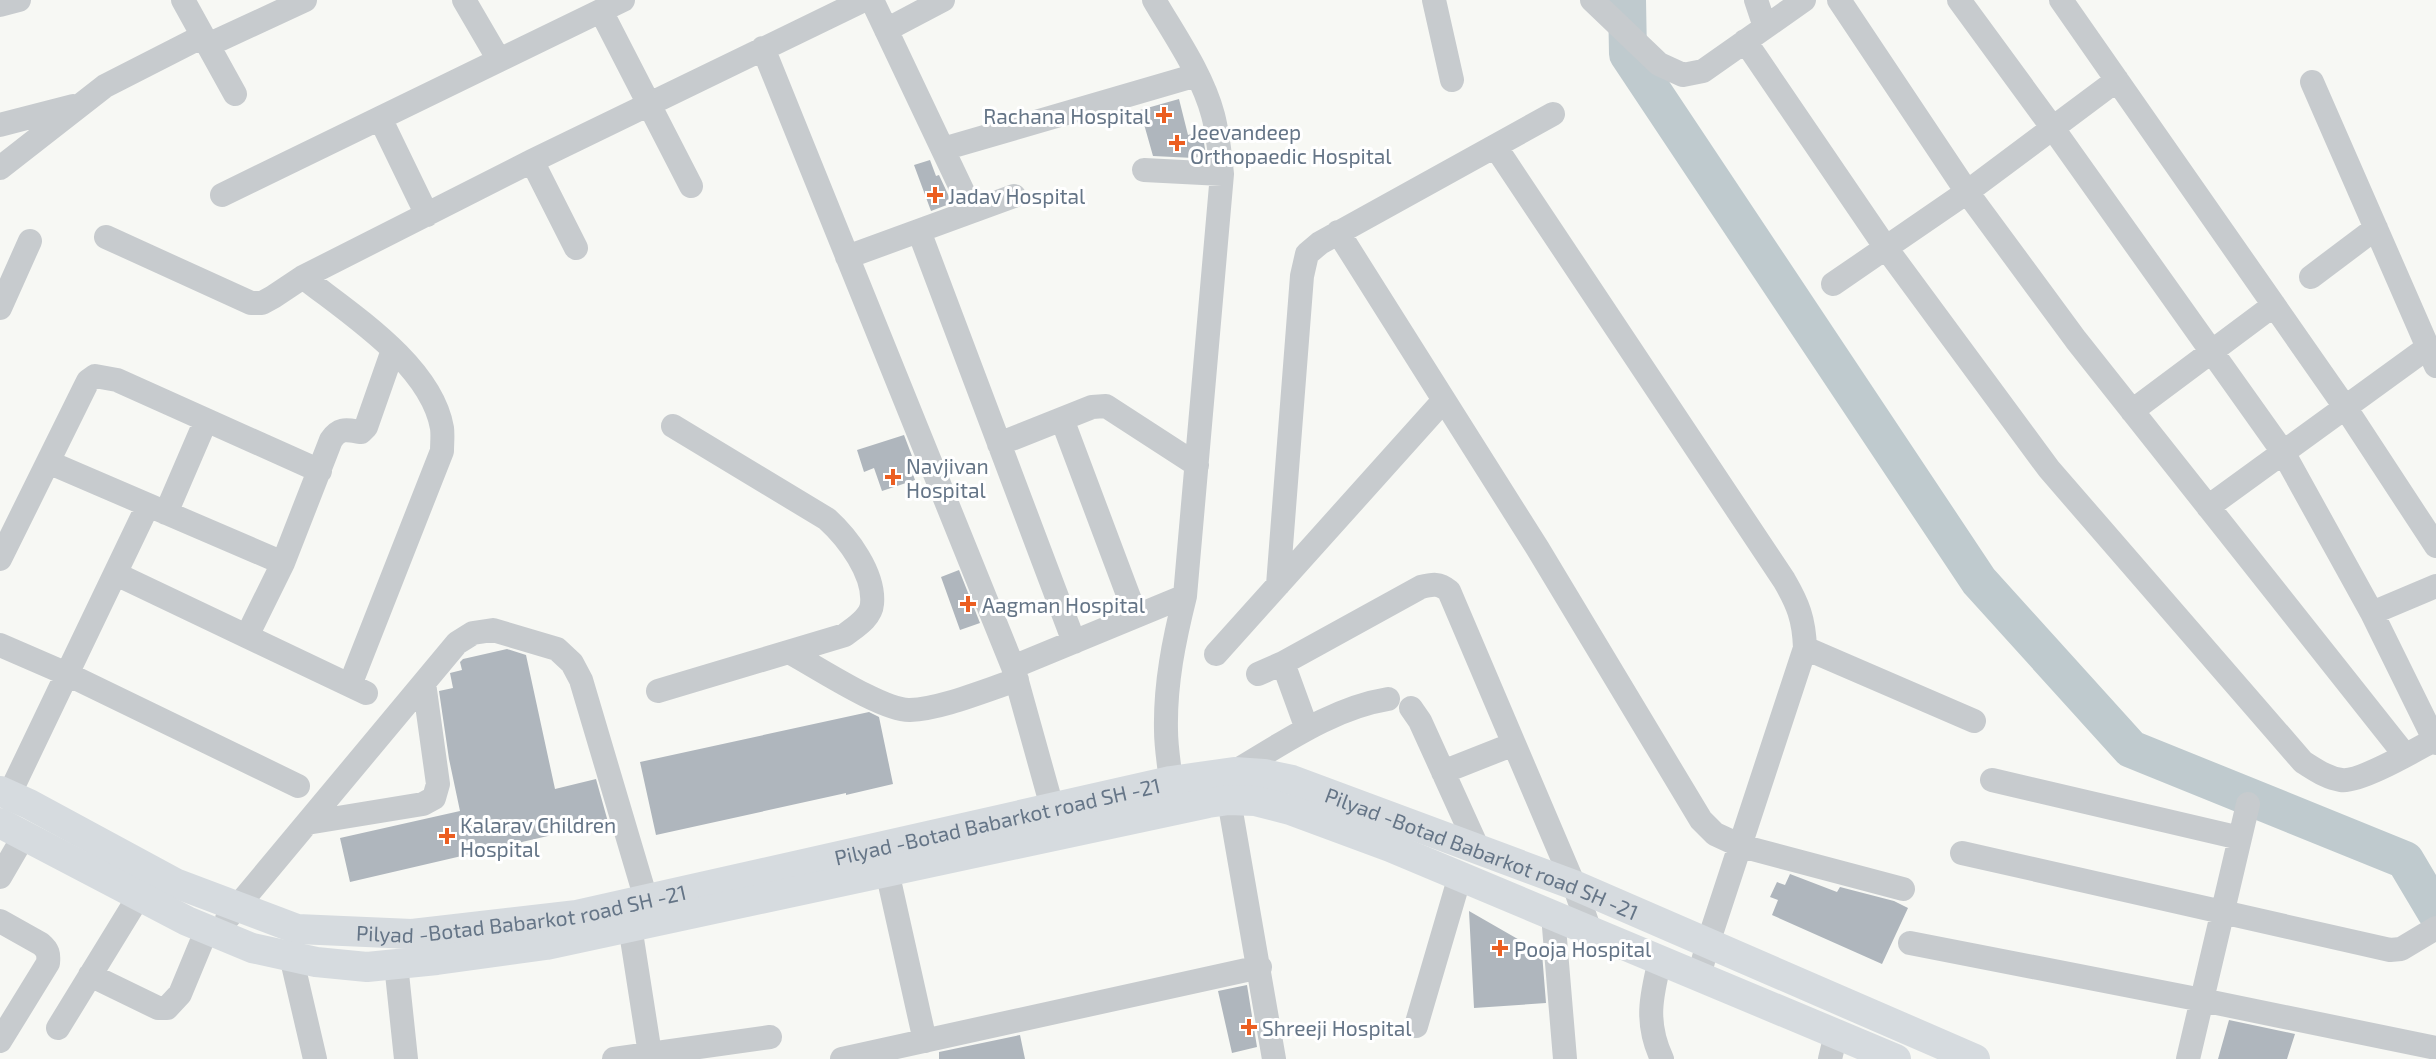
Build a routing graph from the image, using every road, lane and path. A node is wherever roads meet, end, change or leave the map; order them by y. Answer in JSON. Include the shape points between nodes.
{"nodes":[{"id":1,"x":19,"y":0,"type":"edge"},
{"id":2,"x":183,"y":0,"type":"edge"},
{"id":3,"x":305,"y":0,"type":"edge"},
{"id":4,"x":464,"y":0,"type":"edge"},
{"id":5,"x":623,"y":0,"type":"edge"},
{"id":6,"x":864,"y":0,"type":"edge"},
{"id":7,"x":872,"y":0,"type":"edge"},
{"id":8,"x":943,"y":0,"type":"edge"},
{"id":9,"x":1154,"y":0,"type":"edge"},
{"id":10,"x":1434,"y":0,"type":"edge"},
{"id":11,"x":1756,"y":0,"type":"edge"},
{"id":12,"x":1804,"y":0,"type":"edge"},
{"id":13,"x":1839,"y":0,"type":"edge"},
{"id":14,"x":1959,"y":0,"type":"edge"},
{"id":15,"x":2061,"y":0,"type":"edge"},
{"id":16,"x":0,"y":5,"type":"edge"},
{"id":17,"x":1600,"y":8,"type":"edge"},
{"id":18,"x":601,"y":11,"type":"junction"},
{"id":19,"x":1766,"y":27,"type":"junction"},
{"id":20,"x":886,"y":30,"type":"junction"},
{"id":21,"x":206,"y":41,"type":"junction"},
{"id":22,"x":1745,"y":41,"type":"junction"},
{"id":23,"x":763,"y":48,"type":"junction"},
{"id":24,"x":499,"y":60,"type":"junction"},
{"id":25,"x":1197,"y":75,"type":"junction"},
{"id":26,"x":1452,"y":80,"type":"dead end"},
{"id":27,"x":2117,"y":80,"type":"junction"},
{"id":28,"x":2312,"y":82,"type":"dead end"},
{"id":29,"x":235,"y":94,"type":"dead end"},
{"id":30,"x":84,"y":104,"type":"junction"},
{"id":31,"x":647,"y":104,"type":"junction"},
{"id":32,"x":1553,"y":114,"type":"dead end"},
{"id":33,"x":380,"y":118,"type":"junction"},
{"id":34,"x":0,"y":124,"type":"edge"},
{"id":35,"x":2052,"y":127,"type":"junction"},
{"id":36,"x":1495,"y":146,"type":"junction"},
{"id":37,"x":943,"y":149,"type":"junction"},
{"id":38,"x":532,"y":161,"type":"junction"},
{"id":39,"x":0,"y":168,"type":"edge"},
{"id":40,"x":1144,"y":170,"type":"dead end"},
{"id":41,"x":1222,"y":174,"type":"junction"},
{"id":42,"x":691,"y":186,"type":"dead end"},
{"id":43,"x":1967,"y":192,"type":"junction"},
{"id":44,"x":222,"y":195,"type":"dead end"},
{"id":45,"x":1014,"y":196,"type":"dead end"},
{"id":46,"x":972,"y":212,"type":"junction"},
{"id":47,"x":427,"y":215,"type":"junction"},
{"id":48,"x":2376,"y":228,"type":"junction"},
{"id":49,"x":919,"y":231,"type":"junction"},
{"id":50,"x":1338,"y":232,"type":"junction"},
{"id":51,"x":106,"y":237,"type":"dead end"},
{"id":52,"x":30,"y":241,"type":"dead end"},
{"id":53,"x":576,"y":248,"type":"dead end"},
{"id":54,"x":1886,"y":248,"type":"junction"},
{"id":55,"x":847,"y":257,"type":"junction"},
{"id":56,"x":6,"y":271,"type":"edge"},
{"id":57,"x":303,"y":277,"type":"junction"},
{"id":58,"x":2311,"y":277,"type":"dead end"},
{"id":59,"x":1833,"y":284,"type":"dead end"},
{"id":60,"x":2274,"y":305,"type":"junction"},
{"id":61,"x":0,"y":308,"type":"edge"},
{"id":62,"x":393,"y":350,"type":"junction"},
{"id":63,"x":2211,"y":350,"type":"junction"},
{"id":64,"x":2432,"y":357,"type":"edge"},
{"id":65,"x":1444,"y":400,"type":"junction"},
{"id":66,"x":2345,"y":407,"type":"junction"},
{"id":67,"x":2132,"y":411,"type":"junction"},
{"id":68,"x":1062,"y":419,"type":"junction"},
{"id":69,"x":206,"y":420,"type":"junction"},
{"id":70,"x":673,"y":426,"type":"dead end"},
{"id":71,"x":999,"y":444,"type":"junction"},
{"id":72,"x":2283,"y":452,"type":"junction"},
{"id":73,"x":48,"y":462,"type":"junction"},
{"id":74,"x":1197,"y":465,"type":"junction"},
{"id":75,"x":320,"y":471,"type":"junction"},
{"id":76,"x":2208,"y":507,"type":"junction"},
{"id":77,"x":157,"y":509,"type":"junction"},
{"id":78,"x":7,"y":530,"type":"edge"},
{"id":79,"x":2436,"y":546,"type":"edge"},
{"id":80,"x":0,"y":559,"type":"edge"},
{"id":81,"x":283,"y":563,"type":"junction"},
{"id":82,"x":116,"y":574,"type":"junction"},
{"id":83,"x":1278,"y":585,"type":"junction"},
{"id":84,"x":2436,"y":586,"type":"edge"},
{"id":85,"x":1185,"y":596,"type":"junction"},
{"id":86,"x":2372,"y":613,"type":"junction"},
{"id":87,"x":1136,"y":616,"type":"junction"},
{"id":88,"x":247,"y":636,"type":"junction"},
{"id":89,"x":1074,"y":642,"type":"junction"},
{"id":90,"x":0,"y":645,"type":"edge"},
{"id":91,"x":1805,"y":648,"type":"junction"},
{"id":92,"x":789,"y":652,"type":"junction"},
{"id":93,"x":1216,"y":654,"type":"dead end"},
{"id":94,"x":1283,"y":663,"type":"junction"},
{"id":95,"x":67,"y":674,"type":"junction"},
{"id":96,"x":1015,"y":674,"type":"junction"},
{"id":97,"x":1258,"y":674,"type":"dead end"},
{"id":98,"x":424,"y":683,"type":"junction"},
{"id":99,"x":658,"y":691,"type":"dead end"},
{"id":100,"x":1388,"y":699,"type":"dead end"},
{"id":101,"x":1411,"y":708,"type":"dead end"},
{"id":102,"x":1974,"y":721,"type":"dead end"},
{"id":103,"x":1307,"y":729,"type":"junction"},
{"id":104,"x":2436,"y":741,"type":"edge"},
{"id":105,"x":1514,"y":744,"type":"junction"},
{"id":106,"x":2405,"y":755,"type":"junction"},
{"id":107,"x":1443,"y":772,"type":"junction"},
{"id":108,"x":1992,"y":780,"type":"dead end"},
{"id":109,"x":1171,"y":781,"type":"junction"},
{"id":110,"x":297,"y":786,"type":"dead end"},
{"id":111,"x":1232,"y":786,"type":"junction"},
{"id":112,"x":2248,"y":804,"type":"dead end"},
{"id":113,"x":9,"y":811,"type":"edge"},
{"id":114,"x":1056,"y":821,"type":"junction"},
{"id":115,"x":307,"y":824,"type":"junction"},
{"id":116,"x":2240,"y":838,"type":"junction"},
{"id":117,"x":1741,"y":846,"type":"junction"},
{"id":118,"x":1479,"y":851,"type":"junction"},
{"id":119,"x":1962,"y":854,"type":"dead end"},
{"id":120,"x":887,"y":871,"type":"junction"},
{"id":121,"x":1460,"y":876,"type":"junction"},
{"id":122,"x":0,"y":877,"type":"edge"},
{"id":123,"x":1574,"y":885,"type":"junction"},
{"id":124,"x":1903,"y":889,"type":"dead end"},
{"id":125,"x":139,"y":896,"type":"junction"},
{"id":126,"x":646,"y":900,"type":"junction"},
{"id":127,"x":237,"y":906,"type":"junction"},
{"id":128,"x":2223,"y":913,"type":"junction"},
{"id":129,"x":1553,"y":915,"type":"junction"},
{"id":130,"x":0,"y":921,"type":"edge"},
{"id":131,"x":630,"y":926,"type":"junction"},
{"id":132,"x":2436,"y":928,"type":"edge"},
{"id":133,"x":212,"y":931,"type":"junction"},
{"id":134,"x":1590,"y":931,"type":"junction"},
{"id":135,"x":1708,"y":943,"type":"junction"},
{"id":136,"x":1910,"y":943,"type":"dead end"},
{"id":137,"x":291,"y":956,"type":"junction"},
{"id":138,"x":1660,"y":960,"type":"junction"},
{"id":139,"x":396,"y":964,"type":"junction"},
{"id":140,"x":1260,"y":968,"type":"junction"},
{"id":141,"x":90,"y":975,"type":"junction"},
{"id":142,"x":1699,"y":976,"type":"junction"},
{"id":143,"x":2202,"y":1000,"type":"junction"},
{"id":144,"x":1416,"y":1026,"type":"dead end"},
{"id":145,"x":58,"y":1028,"type":"dead end"},
{"id":146,"x":770,"y":1037,"type":"dead end"},
{"id":147,"x":0,"y":1041,"type":"edge"},
{"id":148,"x":925,"y":1041,"type":"junction"},
{"id":149,"x":1833,"y":1046,"type":"edge"},
{"id":150,"x":2436,"y":1048,"type":"edge"},
{"id":151,"x":1939,"y":1052,"type":"edge"},
{"id":152,"x":650,"y":1054,"type":"junction"},
{"id":153,"x":315,"y":1059,"type":"edge"},
{"id":154,"x":406,"y":1059,"type":"edge"},
{"id":155,"x":614,"y":1059,"type":"edge"},
{"id":156,"x":843,"y":1059,"type":"edge"},
{"id":157,"x":1274,"y":1059,"type":"edge"},
{"id":158,"x":1565,"y":1059,"type":"edge"},
{"id":159,"x":1662,"y":1059,"type":"edge"},
{"id":160,"x":1896,"y":1059,"type":"edge"},
{"id":161,"x":1975,"y":1059,"type":"edge"},
{"id":162,"x":2188,"y":1059,"type":"edge"}],
"edges":[{"from":1,"to":16,"type":"street"},
{"from":2,"to":21,"type":"street"},
{"from":3,"to":21,"type":"street"},
{"from":4,"to":24,"type":"street"},
{"from":5,"to":18,"type":"street"},
{"from":6,"to":23,"type":"street"},
{"from":7,"to":20,"type":"street"},
{"from":8,"to":20,"type":"street"},
{"from":9,"to":25,"type":"street"},
{"from":10,"to":26,"type":"street"},
{"from":11,"to":19,"type":"street"},
{"from":12,"to":19,"type":"street"},
{"from":13,"to":43,"type":"street"},
{"from":14,"to":35,"type":"street"},
{"from":15,"to":27,"type":"street"},
{"from":17,"to":22,"type":"street","via":[[1659,64],[1683,75],[1703,71]]},
{"from":18,"to":24,"type":"street"},
{"from":18,"to":31,"type":"street"},
{"from":19,"to":22,"type":"street"},
{"from":20,"to":37,"type":"street"},
{"from":21,"to":29,"type":"street"},
{"from":21,"to":30,"type":"street","via":[[105,86]]},
{"from":22,"to":54,"type":"street"},
{"from":23,"to":31,"type":"street"},
{"from":23,"to":55,"type":"street"},
{"from":24,"to":33,"type":"street"},
{"from":25,"to":37,"type":"street"},
{"from":25,"to":41,"type":"street","via":[[1212,112]]},
{"from":27,"to":35,"type":"street"},
{"from":27,"to":60,"type":"street"},
{"from":28,"to":48,"type":"street"},
{"from":30,"to":34,"type":"street"},
{"from":30,"to":39,"type":"street"},
{"from":31,"to":38,"type":"street"},
{"from":31,"to":42,"type":"street"},
{"from":32,"to":36,"type":"street"},
{"from":33,"to":44,"type":"street"},
{"from":33,"to":47,"type":"street"},
{"from":35,"to":43,"type":"street"},
{"from":35,"to":63,"type":"street"},
{"from":36,"to":50,"type":"street"},
{"from":36,"to":91,"type":"street","via":[[1784,579],[1799,608]]},
{"from":37,"to":46,"type":"street"},
{"from":38,"to":47,"type":"street"},
{"from":38,"to":53,"type":"street"},
{"from":40,"to":41,"type":"street"},
{"from":41,"to":74,"type":"street"},
{"from":43,"to":54,"type":"street"},
{"from":43,"to":67,"type":"street"},
{"from":45,"to":46,"type":"street"},
{"from":46,"to":49,"type":"street"},
{"from":47,"to":57,"type":"street"},
{"from":48,"to":58,"type":"street"},
{"from":48,"to":64,"type":"street"},
{"from":49,"to":55,"type":"street"},
{"from":49,"to":71,"type":"street"},
{"from":50,"to":65,"type":"street"},
{"from":50,"to":83,"type":"street","via":[[1308,254],[1302,276]]},
{"from":51,"to":57,"type":"street","via":[[251,303],[262,303]]},
{"from":52,"to":56,"type":"street"},
{"from":54,"to":59,"type":"street"},
{"from":54,"to":106,"type":"street","via":[[2049,470],[2303,762],[2326,777],[2344,781]]},
{"from":55,"to":96,"type":"street"},
{"from":56,"to":61,"type":"street"},
{"from":57,"to":62,"type":"street"},
{"from":60,"to":63,"type":"street"},
{"from":60,"to":66,"type":"street"},
{"from":62,"to":75,"type":"street","via":[[366,427],[361,432],[336,432]]},
{"from":62,"to":88,"type":"street","via":[[421,379],[434,403],[442,429],[442,451],[358,689]]},
{"from":63,"to":67,"type":"street"},
{"from":63,"to":72,"type":"street"},
{"from":64,"to":66,"type":"street"},
{"from":65,"to":83,"type":"street"},
{"from":65,"to":117,"type":"street","via":[[1701,820],[1715,834]]},
{"from":66,"to":72,"type":"street"},
{"from":66,"to":79,"type":"street"},
{"from":67,"to":76,"type":"street"},
{"from":68,"to":71,"type":"street"},
{"from":68,"to":74,"type":"street","via":[[1092,407],[1106,406]]},
{"from":68,"to":87,"type":"street"},
{"from":69,"to":73,"type":"street","via":[[117,380],[95,376],[88,381]]},
{"from":69,"to":75,"type":"street"},
{"from":69,"to":77,"type":"street"},
{"from":70,"to":92,"type":"street","via":[[826,519],[839,530],[861,562],[872,605],[863,621],[845,635]]},
{"from":71,"to":89,"type":"street"},
{"from":72,"to":76,"type":"street"},
{"from":72,"to":86,"type":"street"},
{"from":73,"to":77,"type":"street"},
{"from":73,"to":78,"type":"street"},
{"from":74,"to":85,"type":"street"},
{"from":75,"to":81,"type":"street"},
{"from":76,"to":106,"type":"street"},
{"from":77,"to":81,"type":"street"},
{"from":77,"to":82,"type":"street"},
{"from":78,"to":80,"type":"street"},
{"from":81,"to":88,"type":"street"},
{"from":82,"to":88,"type":"street"},
{"from":82,"to":95,"type":"street"},
{"from":83,"to":93,"type":"street"},
{"from":84,"to":86,"type":"street"},
{"from":85,"to":87,"type":"street"},
{"from":85,"to":109,"type":"street","via":[[1168,676],[1166,730]]},
{"from":86,"to":104,"type":"street"},
{"from":87,"to":89,"type":"street"},
{"from":89,"to":96,"type":"street"},
{"from":90,"to":95,"type":"street"},
{"from":91,"to":102,"type":"street"},
{"from":91,"to":117,"type":"street"},
{"from":92,"to":96,"type":"street","via":[[888,706],[908,710],[928,708]]},
{"from":92,"to":99,"type":"street"},
{"from":94,"to":97,"type":"street"},
{"from":94,"to":103,"type":"street"},
{"from":94,"to":105,"type":"street","via":[[1421,587],[1441,585],[1449,591]]},
{"from":95,"to":110,"type":"street"},
{"from":95,"to":113,"type":"street"},
{"from":96,"to":114,"type":"street"},
{"from":98,"to":115,"type":"street"},
{"from":98,"to":115,"type":"street","via":[[438,784],[434,798],[423,804]]},
{"from":98,"to":126,"type":"street","via":[[457,643],[473,633],[492,630],[557,649],[573,663]]},
{"from":100,"to":103,"type":"street","via":[[1351,708]]},
{"from":101,"to":107,"type":"street"},
{"from":103,"to":111,"type":"street"},
{"from":104,"to":106,"type":"street"},
{"from":105,"to":107,"type":"street"},
{"from":105,"to":123,"type":"street"},
{"from":107,"to":118,"type":"street"},
{"from":108,"to":116,"type":"street"},
{"from":109,"to":111,"type":"main road","name":"Pilyad -Botad Babarkot road SH -21"},
{"from":109,"to":114,"type":"main road","name":"Pilyad -Botad Babarkot road SH -21"},
{"from":111,"to":114,"type":"main road","name":"Pilyad -Botad Babarkot road SH -21"},
{"from":111,"to":118,"type":"main road","name":"Pilyad -Botad Babarkot road SH -21","via":[[1264,774],[1292,780]]},
{"from":111,"to":121,"type":"main road","name":"Pilyad -Botad Babarkot road SH -21","via":[[1255,801],[1290,810]]},
{"from":111,"to":140,"type":"street"},
{"from":112,"to":116,"type":"street"},
{"from":113,"to":122,"type":"street"},
{"from":113,"to":125,"type":"main road","name":"Pilyad -Botad Babarkot road SH -21"},
{"from":113,"to":127,"type":"main road","name":"Pilyad -Botad Babarkot road SH -21"},
{"from":114,"to":120,"type":"main road","name":"Pilyad -Botad Babarkot road SH -21"},
{"from":114,"to":126,"type":"main road","name":"Pilyad -Botad Babarkot road SH -21"},
{"from":115,"to":127,"type":"street"},
{"from":116,"to":128,"type":"street"},
{"from":117,"to":124,"type":"street"},
{"from":117,"to":135,"type":"street"},
{"from":118,"to":123,"type":"main road","name":"Pilyad -Botad Babarkot road SH -21"},
{"from":119,"to":128,"type":"street"},
{"from":120,"to":131,"type":"main road","name":"Pilyad -Botad Babarkot road SH -21"},
{"from":120,"to":148,"type":"street"},
{"from":121,"to":129,"type":"main road","name":"Pilyad -Botad Babarkot road SH -21"},
{"from":121,"to":144,"type":"street"},
{"from":123,"to":134,"type":"street"},
{"from":123,"to":135,"type":"main road","name":"Pilyad -Botad Babarkot road SH -21"},
{"from":125,"to":133,"type":"main road","name":"Pilyad -Botad Babarkot road SH -21"},
{"from":125,"to":141,"type":"street"},
{"from":126,"to":127,"type":"main road","name":"Pilyad -Botad Babarkot road SH -21","via":[[577,915],[412,934],[297,929]]},
{"from":127,"to":133,"type":"street"},
{"from":128,"to":132,"type":"street","via":[[2390,950],[2408,945]]},
{"from":128,"to":143,"type":"street"},
{"from":129,"to":134,"type":"main road","name":"Pilyad -Botad Babarkot road SH -21"},
{"from":129,"to":158,"type":"street"},
{"from":130,"to":147,"type":"street","via":[[41,944],[49,956]]},
{"from":131,"to":139,"type":"main road","name":"Pilyad -Botad Babarkot road SH -21","via":[[546,945]]},
{"from":131,"to":152,"type":"street"},
{"from":133,"to":137,"type":"main road","name":"Pilyad -Botad Babarkot road SH -21","via":[[252,948]]},
{"from":133,"to":141,"type":"street","via":[[180,994],[167,1008],[158,1008]]},
{"from":134,"to":138,"type":"main road","name":"Pilyad -Botad Babarkot road SH -21"},
{"from":135,"to":142,"type":"street"},
{"from":135,"to":151,"type":"main road","name":"Pilyad -Botad Babarkot road SH -21"},
{"from":136,"to":143,"type":"street"},
{"from":137,"to":139,"type":"main road","name":"Pilyad -Botad Babarkot road SH -21","via":[[367,967]]},
{"from":137,"to":153,"type":"street"},
{"from":138,"to":142,"type":"main road","name":"Pilyad -Botad Babarkot road SH -21"},
{"from":138,"to":159,"type":"street","via":[[1650,1000],[1655,1045]]},
{"from":139,"to":154,"type":"street"},
{"from":140,"to":148,"type":"street"},
{"from":140,"to":157,"type":"street"},
{"from":141,"to":145,"type":"street"},
{"from":142,"to":149,"type":"main road","name":"Pilyad -Botad Babarkot road SH -21"},
{"from":143,"to":150,"type":"street"},
{"from":143,"to":162,"type":"street"},
{"from":146,"to":152,"type":"street"},
{"from":148,"to":156,"type":"street"},
{"from":149,"to":160,"type":"main road","name":"Pilyad -Botad Babarkot road SH -21"},
{"from":151,"to":161,"type":"main road","name":"Pilyad -Botad Babarkot road SH -21"},
{"from":152,"to":155,"type":"street"}]}
